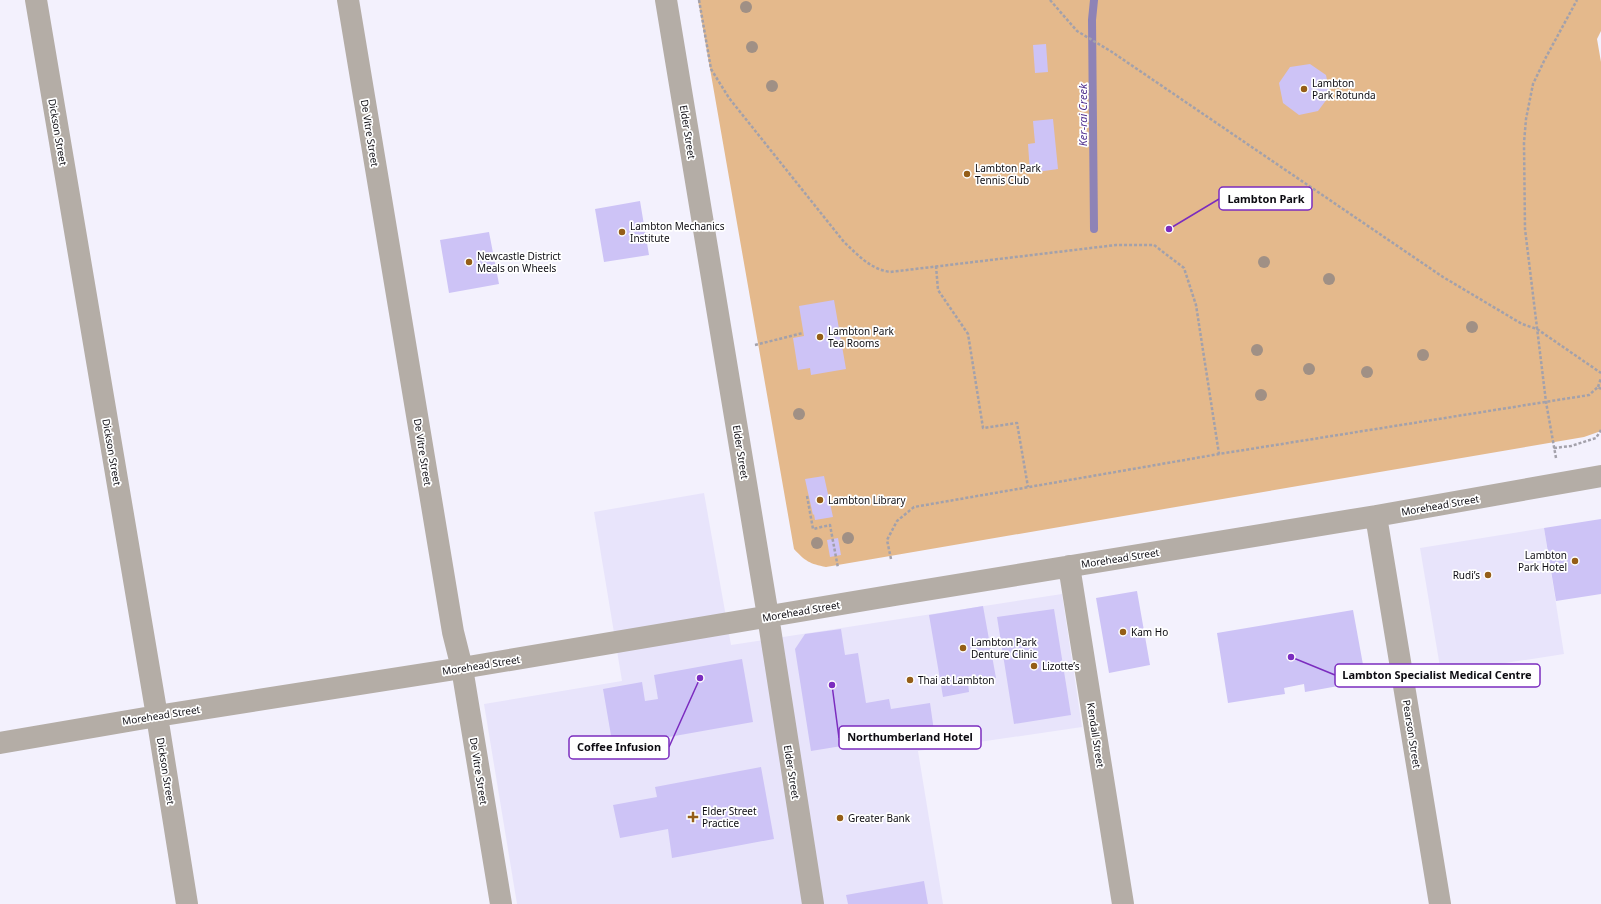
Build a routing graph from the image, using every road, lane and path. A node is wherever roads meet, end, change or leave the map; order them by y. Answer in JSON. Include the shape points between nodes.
{"nodes":[{"id":1,"x":36,"y":0,"type":"edge"},
{"id":2,"x":348,"y":0,"type":"edge"},
{"id":3,"x":666,"y":0,"type":"edge"},
{"id":4,"x":699,"y":0,"type":"edge"},
{"id":5,"x":1050,"y":0,"type":"edge"},
{"id":6,"x":1577,"y":0,"type":"edge"},
{"id":7,"x":936,"y":266,"type":"junction"},
{"id":8,"x":1538,"y":329,"type":"junction"},
{"id":9,"x":803,"y":333,"type":"dead end"},
{"id":10,"x":755,"y":345,"type":"dead end"},
{"id":11,"x":1601,"y":373,"type":"edge"},
{"id":12,"x":1601,"y":378,"type":"edge"},
{"id":13,"x":1600,"y":388,"type":"edge"},
{"id":14,"x":1546,"y":402,"type":"junction"},
{"id":15,"x":1601,"y":430,"type":"edge"},
{"id":16,"x":1219,"y":454,"type":"junction"},
{"id":17,"x":1601,"y":476,"type":"edge"},
{"id":18,"x":1028,"y":487,"type":"junction"},
{"id":19,"x":806,"y":496,"type":"dead end"},
{"id":20,"x":1376,"y":516,"type":"junction"},
{"id":21,"x":891,"y":559,"type":"dead end"},
{"id":22,"x":1069,"y":566,"type":"junction"},
{"id":23,"x":838,"y":568,"type":"dead end"},
{"id":24,"x":768,"y":616,"type":"junction"},
{"id":25,"x":462,"y":668,"type":"junction"},
{"id":26,"x":157,"y":716,"type":"junction"},
{"id":27,"x":0,"y":743,"type":"edge"},
{"id":28,"x":187,"y":904,"type":"edge"},
{"id":29,"x":501,"y":904,"type":"edge"},
{"id":30,"x":813,"y":904,"type":"edge"},
{"id":31,"x":1123,"y":904,"type":"edge"},
{"id":32,"x":1440,"y":904,"type":"edge"}],
"edges":[{"from":1,"to":26,"type":"street","name":"Dickson Street"},
{"from":2,"to":25,"type":"street","name":"De Vitre Street","via":[[453,632]]},
{"from":3,"to":24,"type":"street","name":"Elder Street"},
{"from":4,"to":7,"type":"path","via":[[711,69],[729,98],[844,242],[865,262],[879,270],[890,272]]},
{"from":5,"to":8,"type":"path","via":[[1077,31],[1112,52],[1443,277],[1522,324]]},
{"from":6,"to":8,"type":"path","via":[[1533,84],[1526,119],[1525,229]]},
{"from":7,"to":16,"type":"path","via":[[1116,245],[1154,244],[1184,268],[1196,306]]},
{"from":7,"to":18,"type":"path","via":[[938,290],[968,334],[983,428],[1017,423]]},
{"from":8,"to":11,"type":"path"},
{"from":8,"to":14,"type":"path"},
{"from":9,"to":10,"type":"path"},
{"from":12,"to":13,"type":"path"},
{"from":13,"to":14,"type":"path","via":[[1589,395]]},
{"from":14,"to":15,"type":"path","via":[[1554,448],[1596,438]]},
{"from":14,"to":16,"type":"path"},
{"from":16,"to":18,"type":"path"},
{"from":17,"to":20,"type":"street","name":"Morehead Street"},
{"from":18,"to":21,"type":"path","via":[[914,507],[897,521],[887,540]]},
{"from":19,"to":23,"type":"path","via":[[813,529],[830,526]]},
{"from":20,"to":22,"type":"street","name":"Morehead Street"},
{"from":20,"to":32,"type":"street","name":"Pearson Street"},
{"from":22,"to":24,"type":"street","name":"Morehead Street"},
{"from":22,"to":31,"type":"street","name":"Kendall Street"},
{"from":24,"to":25,"type":"street","name":"Morehead Street"},
{"from":24,"to":30,"type":"street","name":"Elder Street"},
{"from":25,"to":26,"type":"street","name":"Morehead Street"},
{"from":25,"to":29,"type":"street","name":"De Vitre Street"},
{"from":26,"to":27,"type":"street","name":"Morehead Street"},
{"from":26,"to":28,"type":"street","name":"Dickson Street"}]}
